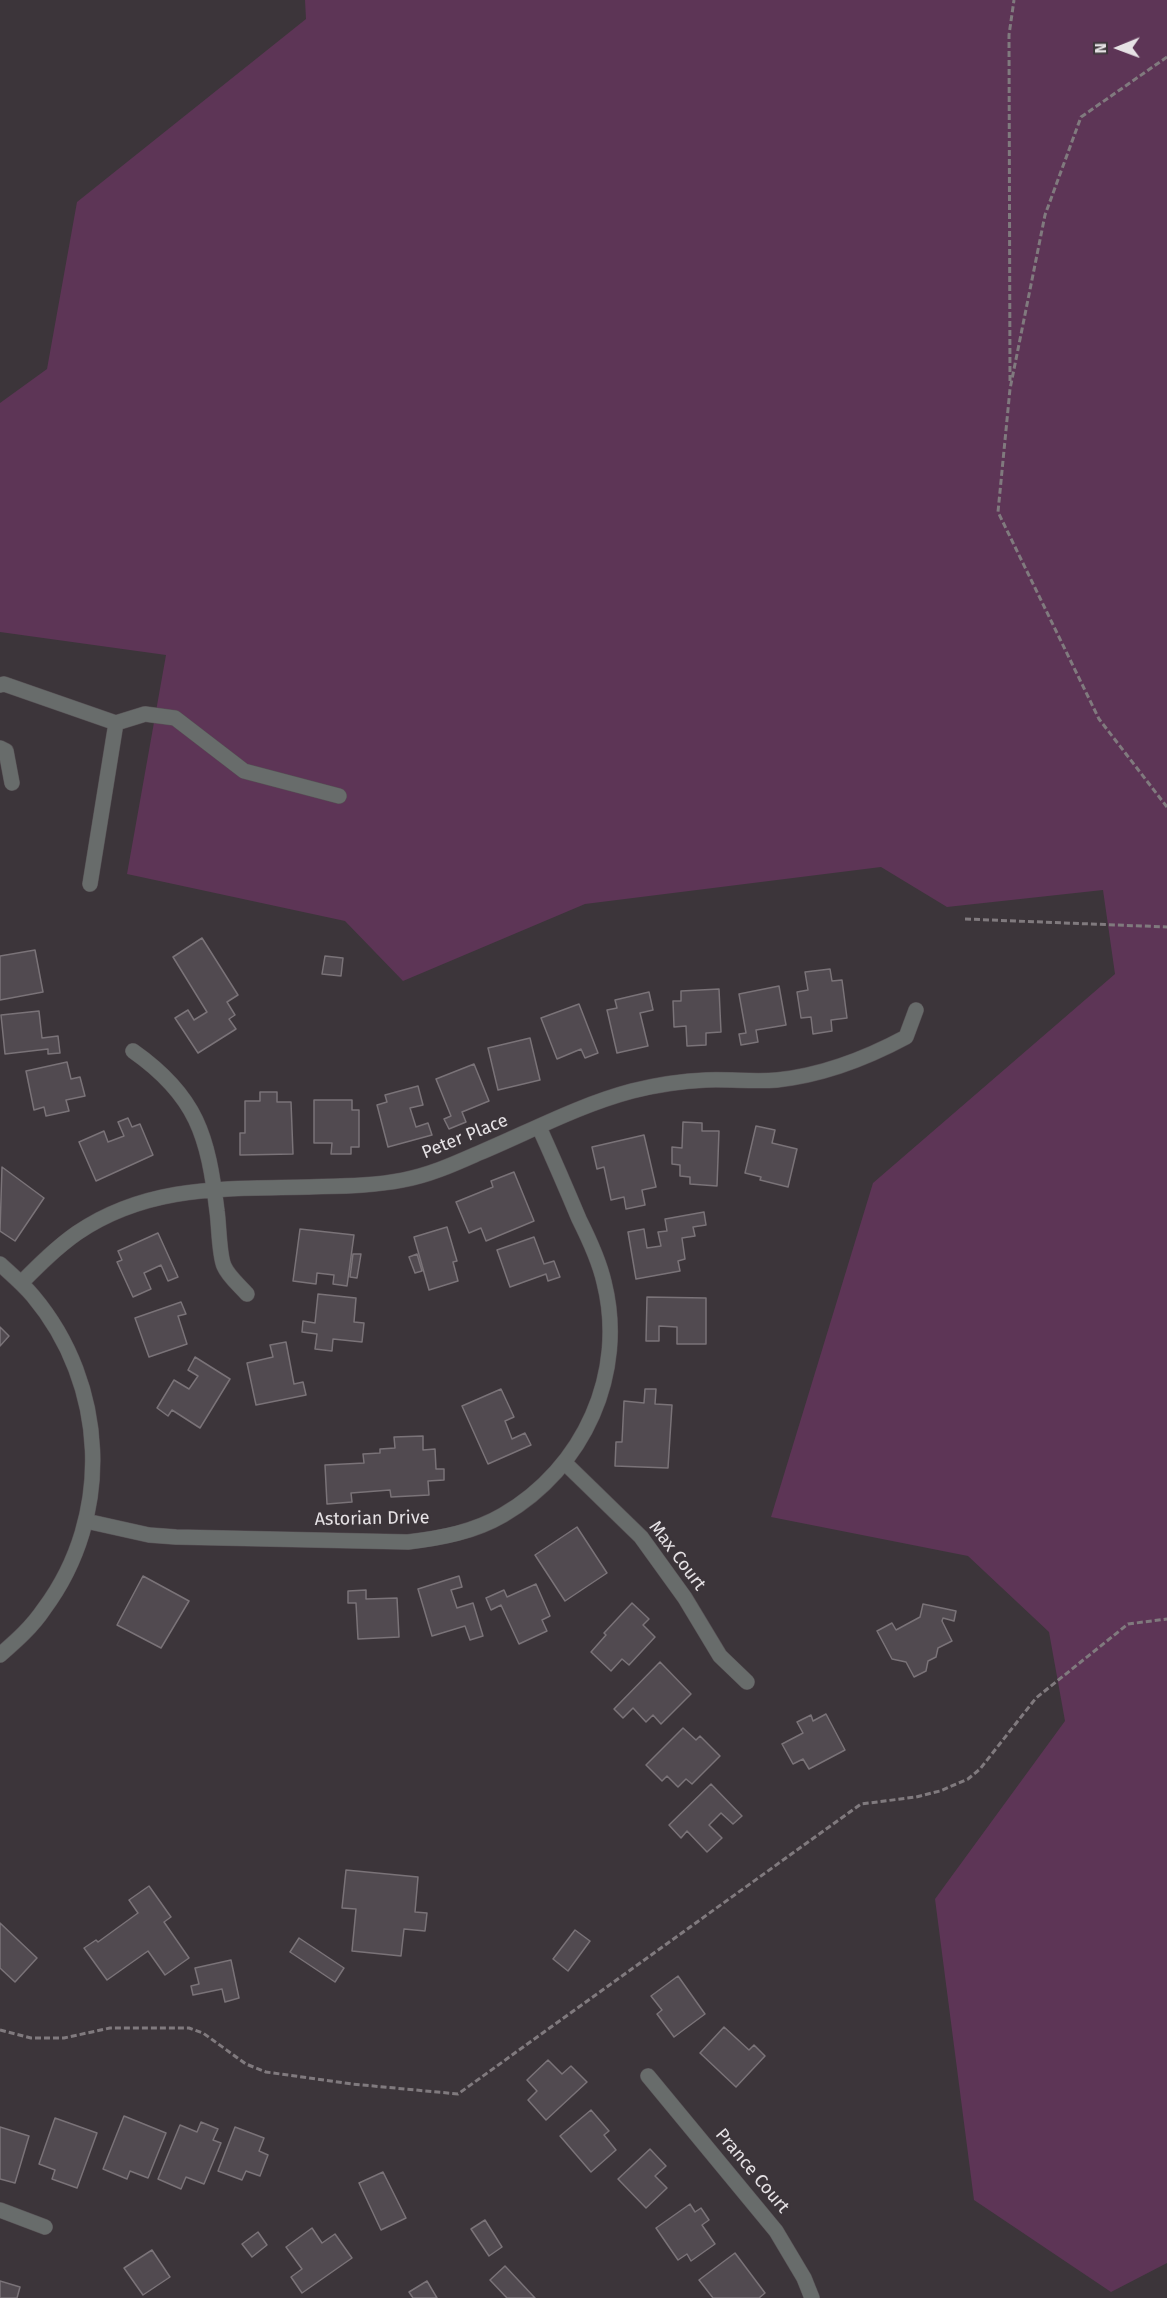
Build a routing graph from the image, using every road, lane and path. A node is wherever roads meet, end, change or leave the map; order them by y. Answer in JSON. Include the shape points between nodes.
{"nodes":[{"id":1,"x":1014,"y":0,"type":"edge"},
{"id":2,"x":1167,"y":57,"type":"edge"},
{"id":3,"x":1010,"y":389,"type":"junction"},
{"id":4,"x":0,"y":685,"type":"edge"},
{"id":5,"x":116,"y":723,"type":"junction"},
{"id":6,"x":0,"y":748,"type":"edge"},
{"id":7,"x":12,"y":783,"type":"dead end"},
{"id":8,"x":339,"y":796,"type":"dead end"},
{"id":9,"x":1167,"y":807,"type":"edge"},
{"id":10,"x":90,"y":884,"type":"dead end"},
{"id":11,"x":965,"y":920,"type":"dead end"},
{"id":12,"x":1167,"y":927,"type":"edge"},
{"id":13,"x":916,"y":1010,"type":"dead end"},
{"id":14,"x":133,"y":1051,"type":"dead end"},
{"id":15,"x":539,"y":1127,"type":"junction"},
{"id":16,"x":214,"y":1190,"type":"junction"},
{"id":17,"x":0,"y":1264,"type":"edge"},
{"id":18,"x":21,"y":1283,"type":"junction"},
{"id":19,"x":247,"y":1294,"type":"dead end"},
{"id":20,"x":565,"y":1463,"type":"junction"},
{"id":21,"x":86,"y":1521,"type":"junction"},
{"id":22,"x":1167,"y":1619,"type":"edge"},
{"id":23,"x":0,"y":1655,"type":"edge"},
{"id":24,"x":747,"y":1682,"type":"dead end"},
{"id":25,"x":0,"y":2030,"type":"edge"},
{"id":26,"x":648,"y":2076,"type":"dead end"},
{"id":27,"x":0,"y":2210,"type":"edge"},
{"id":28,"x":45,"y":2227,"type":"dead end"},
{"id":29,"x":812,"y":2298,"type":"edge"}],
"edges":[{"from":1,"to":3,"type":"path","via":[[1009,35]]},
{"from":2,"to":3,"type":"path","via":[[1081,117],[1045,215]]},
{"from":3,"to":9,"type":"path","via":[[998,512],[1099,719]]},
{"from":4,"to":5,"type":"street"},
{"from":5,"to":8,"type":"street","via":[[146,714],[175,718],[244,771]]},
{"from":5,"to":10,"type":"street"},
{"from":6,"to":7,"type":"street","via":[[6,751]]},
{"from":11,"to":12,"type":"path"},
{"from":13,"to":15,"type":"street","name":"Peter Place","via":[[906,1037],[846,1065],[776,1080],[665,1084],[592,1104]]},
{"from":14,"to":16,"type":"street","via":[[171,1082],[186,1101],[206,1144]]},
{"from":15,"to":16,"type":"street","name":"Peter Place","via":[[444,1169],[405,1180],[364,1186]]},
{"from":15,"to":20,"type":"street","name":"Astorian Drive","via":[[597,1258],[609,1311],[609,1357],[602,1390],[586,1431]]},
{"from":16,"to":18,"type":"street","name":"Peter Place","via":[[144,1200],[100,1219],[60,1246]]},
{"from":16,"to":19,"type":"street","via":[[224,1266]]},
{"from":17,"to":18,"type":"street"},
{"from":18,"to":21,"type":"street","via":[[52,1320],[82,1383],[94,1449]]},
{"from":20,"to":21,"type":"street","name":"Astorian Drive","via":[[530,1497],[502,1516],[434,1539],[408,1542],[176,1537]]},
{"from":20,"to":24,"type":"street","name":"Max Court","via":[[641,1538],[685,1598],[720,1656]]},
{"from":21,"to":23,"type":"street","via":[[78,1548],[51,1600],[24,1634]]},
{"from":22,"to":25,"type":"path","via":[[1128,1624],[1036,1698],[968,1779],[916,1797],[861,1804],[458,2094],[266,2072],[189,2028],[110,2028],[64,2038],[31,2038]]},
{"from":26,"to":29,"type":"street","name":"Prance Court","via":[[776,2230]]},
{"from":27,"to":28,"type":"street"}]}
